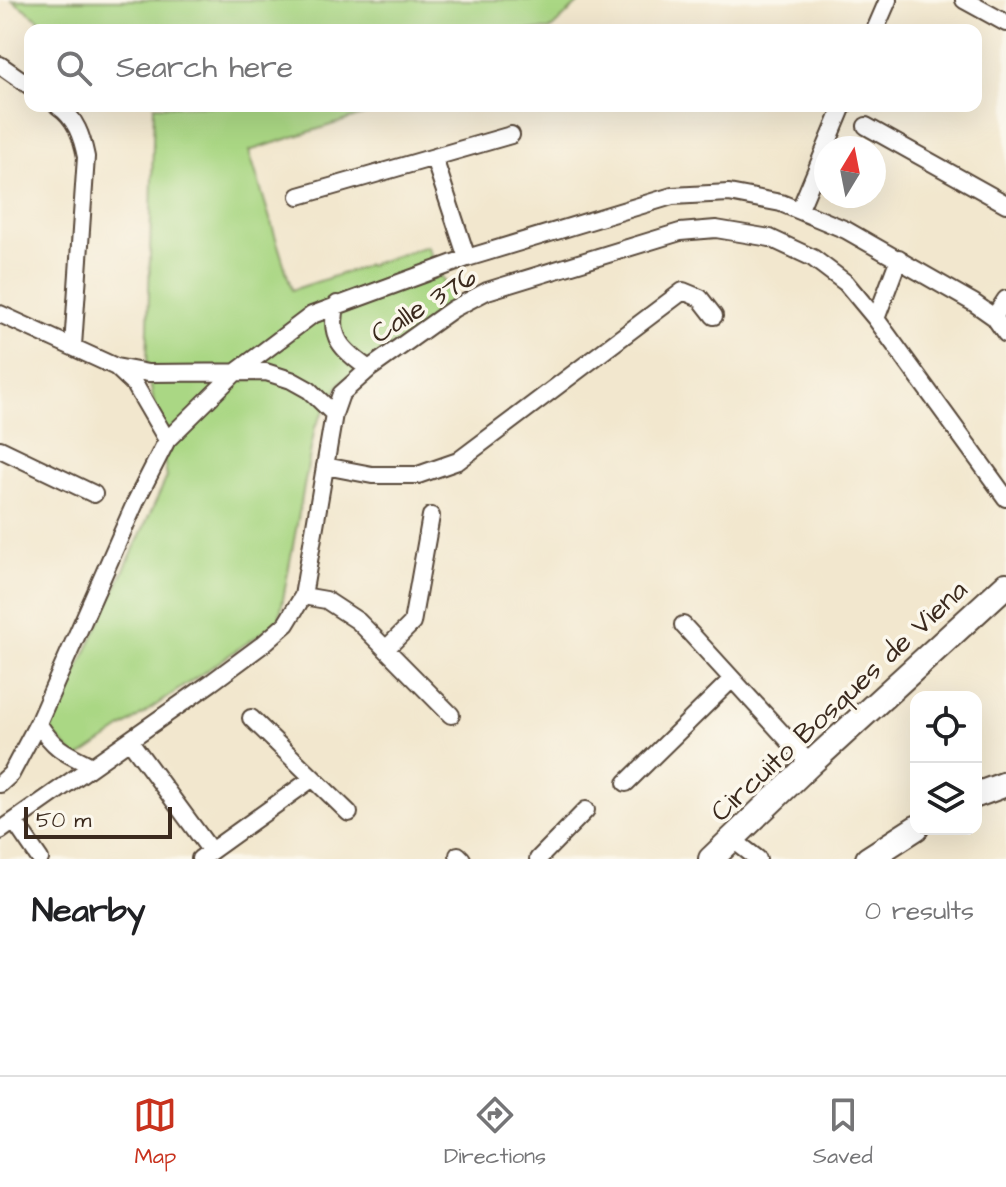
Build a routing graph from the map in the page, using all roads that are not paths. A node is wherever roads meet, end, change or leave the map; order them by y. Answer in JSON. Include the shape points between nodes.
{"nodes":[{"id":1,"x":888,"y":0,"type":"edge"},
{"id":2,"x":964,"y":0,"type":"edge"},
{"id":3,"x":1006,"y":23,"type":"edge"},
{"id":4,"x":878,"y":24,"type":"edge"},
{"id":5,"x":0,"y":65,"type":"edge"},
{"id":6,"x":24,"y":82,"type":"edge"},
{"id":7,"x":67,"y":112,"type":"edge"},
{"id":8,"x":840,"y":112,"type":"edge"},
{"id":9,"x":866,"y":126,"type":"dead end"},
{"id":10,"x":511,"y":135,"type":"dead end"},
{"id":11,"x":434,"y":158,"type":"junction"},
{"id":12,"x":299,"y":196,"type":"dead end"},
{"id":13,"x":1006,"y":204,"type":"edge"},
{"id":14,"x":800,"y":209,"type":"junction"},
{"id":15,"x":467,"y":258,"type":"junction"},
{"id":16,"x":899,"y":258,"type":"junction"},
{"id":17,"x":1006,"y":299,"type":"edge"},
{"id":18,"x":337,"y":304,"type":"junction"},
{"id":19,"x":0,"y":314,"type":"edge"},
{"id":20,"x":714,"y":316,"type":"dead end"},
{"id":21,"x":994,"y":317,"type":"junction"},
{"id":22,"x":876,"y":319,"type":"junction"},
{"id":23,"x":1006,"y":334,"type":"edge"},
{"id":24,"x":73,"y":346,"type":"junction"},
{"id":25,"x":116,"y":367,"type":"junction"},
{"id":26,"x":369,"y":369,"type":"junction"},
{"id":27,"x":235,"y":373,"type":"junction"},
{"id":28,"x":334,"y":414,"type":"junction"},
{"id":29,"x":167,"y":440,"type":"junction"},
{"id":30,"x":0,"y":449,"type":"edge"},
{"id":31,"x":325,"y":466,"type":"junction"},
{"id":32,"x":94,"y":494,"type":"dead end"},
{"id":33,"x":1005,"y":494,"type":"edge"},
{"id":34,"x":431,"y":516,"type":"dead end"},
{"id":35,"x":1006,"y":585,"type":"edge"},
{"id":36,"x":303,"y":596,"type":"junction"},
{"id":37,"x":683,"y":625,"type":"dead end"},
{"id":38,"x":386,"y":649,"type":"junction"},
{"id":39,"x":731,"y":680,"type":"junction"},
{"id":40,"x":451,"y":715,"type":"dead end"},
{"id":41,"x":251,"y":718,"type":"dead end"},
{"id":42,"x":38,"y":723,"type":"junction"},
{"id":43,"x":130,"y":741,"type":"junction"},
{"id":44,"x":810,"y":764,"type":"junction"},
{"id":45,"x":92,"y":766,"type":"junction"},
{"id":46,"x":313,"y":778,"type":"junction"},
{"id":47,"x":626,"y":783,"type":"dead end"},
{"id":48,"x":0,"y":784,"type":"edge"},
{"id":49,"x":1006,"y":784,"type":"edge"},
{"id":50,"x":982,"y":793,"type":"edge"},
{"id":51,"x":586,"y":810,"type":"dead end"},
{"id":52,"x":349,"y":813,"type":"dead end"},
{"id":53,"x":7,"y":826,"type":"edge"},
{"id":54,"x":910,"y":832,"type":"edge"},
{"id":55,"x":732,"y":839,"type":"junction"},
{"id":56,"x":205,"y":855,"type":"edge"},
{"id":57,"x":40,"y":859,"type":"edge"},
{"id":58,"x":538,"y":859,"type":"edge"},
{"id":59,"x":711,"y":859,"type":"edge"},
{"id":60,"x":758,"y":859,"type":"edge"},
{"id":61,"x":868,"y":859,"type":"edge"}],
"edges":[{"from":1,"to":4,"type":"street"},
{"from":2,"to":3,"type":"street"},
{"from":5,"to":6,"type":"street"},
{"from":7,"to":24,"type":"street","via":[[81,134],[86,157]]},
{"from":8,"to":14,"type":"street"},
{"from":9,"to":13,"type":"street"},
{"from":10,"to":11,"type":"street"},
{"from":11,"to":12,"type":"street"},
{"from":11,"to":15,"type":"street"},
{"from":14,"to":15,"type":"street","name":"Calle 376","via":[[729,193],[672,196]]},
{"from":14,"to":16,"type":"street","name":"Calle 376"},
{"from":15,"to":18,"type":"street","name":"Calle 376"},
{"from":16,"to":21,"type":"street","name":"Calle 376"},
{"from":16,"to":22,"type":"street"},
{"from":17,"to":21,"type":"street"},
{"from":18,"to":26,"type":"street","via":[[332,321],[336,337]]},
{"from":18,"to":27,"type":"street","name":"Calle 376","via":[[312,315]]},
{"from":19,"to":24,"type":"street"},
{"from":20,"to":31,"type":"street","via":[[700,298],[683,291],[458,461],[418,475],[372,475]]},
{"from":21,"to":23,"type":"street","name":"Calle 376"},
{"from":22,"to":26,"type":"street","name":"Calle 376","via":[[846,283],[813,258],[770,238],[716,229],[680,232],[487,291]]},
{"from":22,"to":33,"type":"street","name":"Calle 376"},
{"from":24,"to":25,"type":"street"},
{"from":25,"to":27,"type":"street","via":[[148,373]]},
{"from":25,"to":29,"type":"street","via":[[135,385]]},
{"from":26,"to":28,"type":"street","name":"Calle 376","via":[[341,394]]},
{"from":27,"to":28,"type":"street","via":[[266,372],[291,380]]},
{"from":27,"to":29,"type":"street","name":"Calle 376"},
{"from":28,"to":31,"type":"street","name":"Calle 376"},
{"from":29,"to":42,"type":"street","name":"Calle 376"},
{"from":30,"to":32,"type":"street"},
{"from":31,"to":36,"type":"street","name":"Calle 376"},
{"from":34,"to":38,"type":"street","via":[[412,623]]},
{"from":35,"to":44,"type":"main road","name":"Circuito Bosques de Viena"},
{"from":36,"to":38,"type":"street","via":[[326,600]]},
{"from":36,"to":43,"type":"street","name":"Calle 376","via":[[286,624],[262,645]]},
{"from":37,"to":39,"type":"street"},
{"from":38,"to":40,"type":"street"},
{"from":39,"to":44,"type":"street"},
{"from":39,"to":47,"type":"street"},
{"from":41,"to":46,"type":"street"},
{"from":42,"to":45,"type":"street","via":[[51,744]]},
{"from":42,"to":48,"type":"street","name":"Calle 376","via":[[11,774]]},
{"from":43,"to":45,"type":"street","name":"Calle 376"},
{"from":43,"to":56,"type":"street"},
{"from":44,"to":55,"type":"main road","name":"Circuito Bosques de Viena"},
{"from":45,"to":53,"type":"street","name":"Calle 376"},
{"from":46,"to":52,"type":"street"},
{"from":46,"to":56,"type":"street"},
{"from":49,"to":50,"type":"main road"},
{"from":51,"to":58,"type":"street"},
{"from":53,"to":57,"type":"street"},
{"from":54,"to":61,"type":"main road"},
{"from":55,"to":59,"type":"main road","name":"Circuito Bosques de Viena"},
{"from":55,"to":60,"type":"street"}]}
